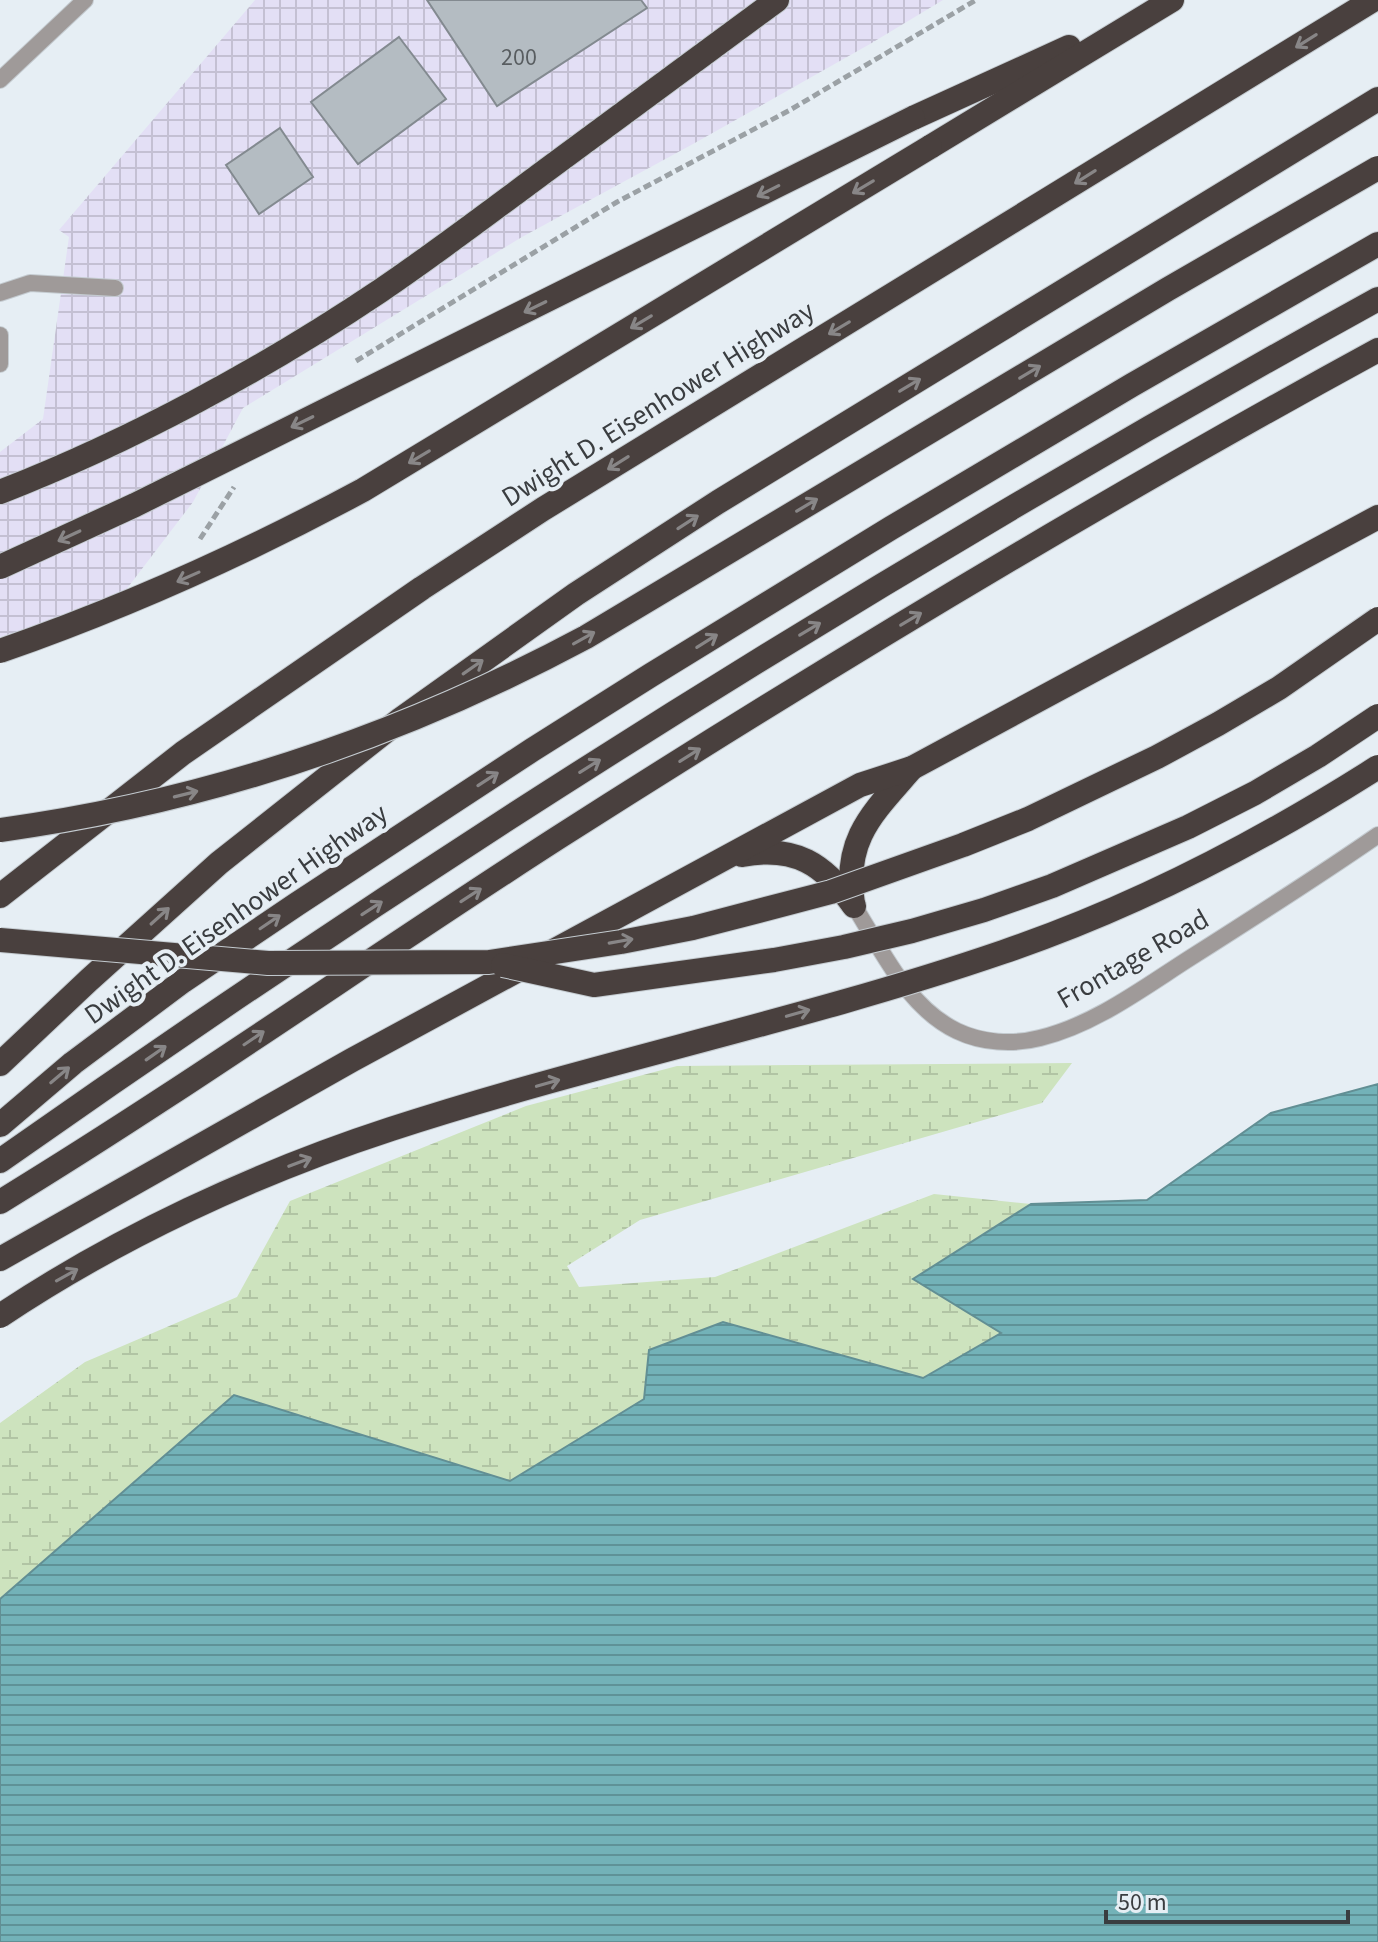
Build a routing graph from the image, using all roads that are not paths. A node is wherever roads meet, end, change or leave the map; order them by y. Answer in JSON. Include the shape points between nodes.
{"nodes":[{"id":1,"x":85,"y":0,"type":"edge"},
{"id":2,"x":777,"y":0,"type":"edge"},
{"id":3,"x":1373,"y":0,"type":"edge"},
{"id":4,"x":1171,"y":1,"type":"edge"},
{"id":5,"x":0,"y":80,"type":"edge"},
{"id":6,"x":1378,"y":99,"type":"edge"},
{"id":7,"x":1378,"y":168,"type":"edge"},
{"id":8,"x":1378,"y":244,"type":"edge"},
{"id":9,"x":115,"y":288,"type":"dead end"},
{"id":10,"x":0,"y":293,"type":"edge"},
{"id":11,"x":1378,"y":299,"type":"edge"},
{"id":12,"x":0,"y":335,"type":"edge"},
{"id":13,"x":1378,"y":350,"type":"edge"},
{"id":14,"x":0,"y":364,"type":"edge"},
{"id":15,"x":0,"y":492,"type":"edge"},
{"id":16,"x":1378,"y":517,"type":"edge"},
{"id":17,"x":0,"y":567,"type":"edge"},
{"id":18,"x":1378,"y":619,"type":"edge"},
{"id":19,"x":0,"y":651,"type":"edge"},
{"id":20,"x":1378,"y":716,"type":"edge"},
{"id":21,"x":1378,"y":767,"type":"edge"},
{"id":22,"x":912,"y":768,"type":"junction"},
{"id":23,"x":0,"y":830,"type":"edge"},
{"id":24,"x":1378,"y":835,"type":"edge"},
{"id":25,"x":706,"y":868,"type":"junction"},
{"id":26,"x":0,"y":896,"type":"edge"},
{"id":27,"x":854,"y":906,"type":"junction"},
{"id":28,"x":0,"y":940,"type":"edge"},
{"id":29,"x":489,"y":962,"type":"junction"},
{"id":30,"x":0,"y":1064,"type":"edge"},
{"id":31,"x":0,"y":1125,"type":"edge"},
{"id":32,"x":0,"y":1161,"type":"edge"},
{"id":33,"x":0,"y":1202,"type":"edge"},
{"id":34,"x":0,"y":1259,"type":"edge"},
{"id":35,"x":0,"y":1316,"type":"edge"}],
"edges":[{"from":1,"to":5,"type":"street"},
{"from":2,"to":15,"type":"highway","via":[[355,307],[196,400]]},
{"from":3,"to":26,"type":"highway","name":"Dwight D. Eisenhower Highway","one_way":true,"via":[[422,588],[183,753]]},
{"from":4,"to":17,"type":"highway","one_way":true,"bridge":true,"via":[[913,118],[146,500]]},
{"from":4,"to":19,"type":"highway","one_way":true,"bridge":true,"via":[[313,517],[172,584]]},
{"from":30,"to":6,"type":"highway","one_way":true,"via":[[219,863],[401,719],[563,603],[718,502]]},
{"from":23,"to":7,"type":"highway","one_way":true,"bridge":true,"via":[[109,812],[235,781],[376,734],[508,677],[611,623]]},
{"from":31,"to":8,"type":"highway","name":"Dwight D. Eisenhower Highway","one_way":true,"via":[[183,981],[532,750],[944,496]]},
{"from":9,"to":10,"type":"street","via":[[30,283]]},
{"from":32,"to":11,"type":"highway","one_way":true,"via":[[308,950],[666,717],[1055,483]]},
{"from":12,"to":14,"type":"street"},
{"from":33,"to":13,"type":"highway","one_way":true,"via":[[794,689],[1157,473]]},
{"from":16,"to":22,"type":"highway"},
{"from":29,"to":18,"type":"highway","one_way":true,"bridge":true,"via":[[693,928],[831,892],[963,845],[1169,751],[1279,688]]},
{"from":20,"to":29,"type":"highway","bridge":true,"via":[[1268,786],[1188,827],[1052,886],[912,931],[774,960],[594,985]]},
{"from":35,"to":21,"type":"highway","one_way":true,"bridge":true,"via":[[156,1227],[340,1146],[903,984],[1055,933],[1204,868]]},
{"from":22,"to":25,"type":"highway","via":[[860,785]]},
{"from":22,"to":27,"type":"highway","via":[[857,841],[850,873]]},
{"from":24,"to":27,"type":"street","name":"Frontage Road","via":[[1128,998],[1039,1039],[982,1040],[929,1013],[907,990]]},
{"from":25,"to":27,"type":"highway","via":[[757,852],[790,855],[817,865]]},
{"from":25,"to":34,"type":"highway"},
{"from":28,"to":29,"type":"highway","bridge":true,"via":[[268,963]]}]}
